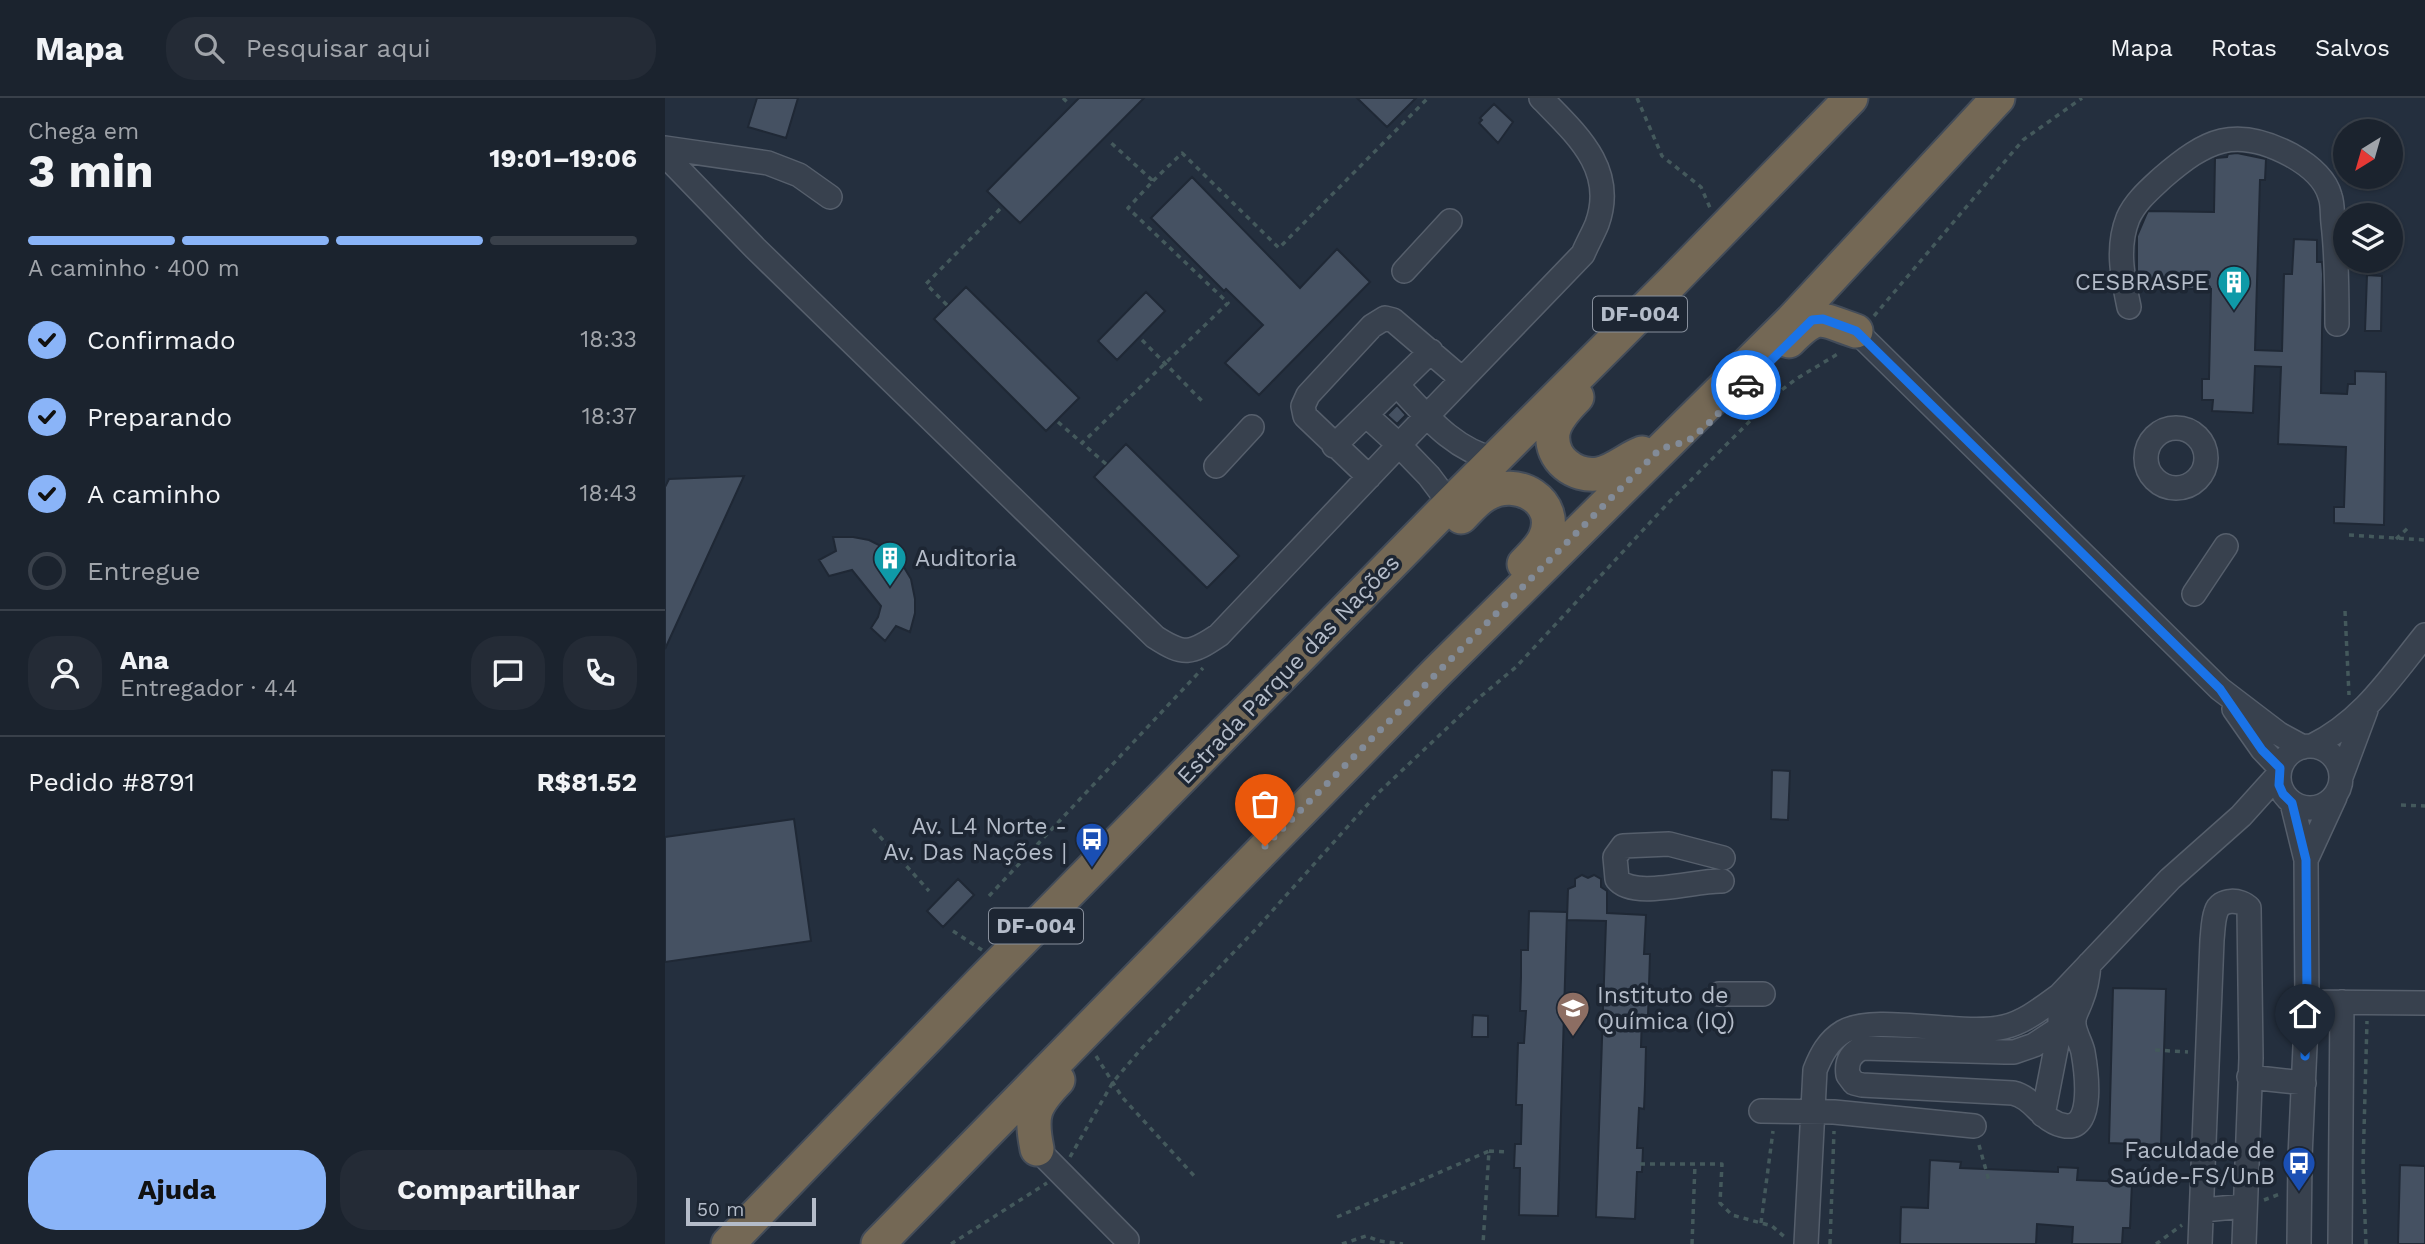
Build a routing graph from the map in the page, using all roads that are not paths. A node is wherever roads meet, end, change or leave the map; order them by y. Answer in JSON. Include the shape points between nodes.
{"nodes":[{"id":1,"x":1541,"y":98,"type":"edge"},
{"id":2,"x":1851,"y":98,"type":"edge"},
{"id":3,"x":1870,"y":98,"type":"edge"},
{"id":4,"x":1998,"y":98,"type":"edge"},
{"id":5,"x":1964,"y":135,"type":"junction"},
{"id":6,"x":665,"y":148,"type":"edge"},
{"id":7,"x":665,"y":155,"type":"edge"},
{"id":8,"x":1784,"y":166,"type":"junction"},
{"id":9,"x":830,"y":197,"type":"dead end"},
{"id":10,"x":1450,"y":222,"type":"dead end"},
{"id":11,"x":1404,"y":271,"type":"dead end"},
{"id":12,"x":1671,"y":283,"type":"junction"},
{"id":13,"x":2129,"y":307,"type":"dead end"},
{"id":14,"x":2337,"y":324,"type":"dead end"},
{"id":15,"x":1858,"y":334,"type":"junction"},
{"id":16,"x":1431,"y":351,"type":"junction"},
{"id":17,"x":1462,"y":379,"type":"junction"},
{"id":18,"x":1397,"y":385,"type":"junction"},
{"id":19,"x":1426,"y":414,"type":"junction"},
{"id":20,"x":1366,"y":415,"type":"junction"},
{"id":21,"x":1252,"y":427,"type":"dead end"},
{"id":22,"x":1399,"y":445,"type":"junction"},
{"id":23,"x":1334,"y":446,"type":"junction"},
{"id":24,"x":1660,"y":449,"type":"junction"},
{"id":25,"x":1494,"y":460,"type":"junction"},
{"id":26,"x":1216,"y":466,"type":"dead end"},
{"id":27,"x":1369,"y":477,"type":"junction"},
{"id":28,"x":1450,"y":503,"type":"junction"},
{"id":29,"x":2227,"y":546,"type":"dead end"},
{"id":30,"x":2195,"y":594,"type":"dead end"},
{"id":31,"x":1347,"y":610,"type":"junction"},
{"id":32,"x":2425,"y":635,"type":"edge"},
{"id":33,"x":1437,"y":672,"type":"junction"},
{"id":34,"x":2220,"y":689,"type":"junction"},
{"id":35,"x":2358,"y":715,"type":"junction"},
{"id":36,"x":2307,"y":747,"type":"junction"},
{"id":37,"x":2283,"y":785,"type":"junction"},
{"id":38,"x":2338,"y":787,"type":"junction"},
{"id":39,"x":1723,"y":858,"type":"dead end"},
{"id":40,"x":2306,"y":860,"type":"junction"},
{"id":41,"x":1722,"y":881,"type":"dead end"},
{"id":42,"x":2089,"y":964,"type":"junction"},
{"id":43,"x":1130,"y":984,"type":"junction"},
{"id":44,"x":1719,"y":994,"type":"dead end"},
{"id":45,"x":1763,"y":994,"type":"dead end"},
{"id":46,"x":2060,"y":995,"type":"junction"},
{"id":47,"x":2307,"y":1002,"type":"junction"},
{"id":48,"x":2342,"y":1002,"type":"junction"},
{"id":49,"x":2425,"y":1003,"type":"edge"},
{"id":50,"x":2060,"y":1028,"type":"junction"},
{"id":51,"x":2249,"y":1077,"type":"junction"},
{"id":52,"x":2304,"y":1083,"type":"junction"},
{"id":53,"x":1768,"y":1111,"type":"road end"},
{"id":54,"x":1823,"y":1111,"type":"junction"},
{"id":55,"x":2043,"y":1115,"type":"junction"},
{"id":56,"x":1974,"y":1126,"type":"road end"},
{"id":57,"x":1051,"y":1157,"type":"junction"},
{"id":58,"x":2245,"y":1206,"type":"junction"},
{"id":59,"x":2203,"y":1210,"type":"junction"},
{"id":60,"x":883,"y":1239,"type":"edge"},
{"id":61,"x":1128,"y":1240,"type":"dead end"},
{"id":62,"x":728,"y":1244,"type":"edge"},
{"id":63,"x":1806,"y":1244,"type":"edge"},
{"id":64,"x":2200,"y":1244,"type":"edge"},
{"id":65,"x":2244,"y":1244,"type":"edge"},
{"id":66,"x":2299,"y":1244,"type":"edge"},
{"id":67,"x":2340,"y":1244,"type":"edge"}],
"edges":[{"from":1,"to":17,"type":"street","via":[[1595,160],[1602,191],[1598,222],[1583,254]]},
{"from":2,"to":8,"type":"highway","name":"Estrada Parque das Nações","number":"DF-004"},
{"from":3,"to":8,"type":"highway"},
{"from":4,"to":5,"type":"highway"},
{"from":5,"to":15,"type":"highway","via":[[1961,157],[1945,182],[1847,285],[1844,306]]},
{"from":5,"to":24,"type":"highway","via":[[1792,320]]},
{"from":6,"to":9,"type":"street","via":[[768,163],[799,174]]},
{"from":7,"to":27,"type":"street","via":[[1125,608],[1174,649],[1197,650],[1219,635]]},
{"from":8,"to":12,"type":"highway","name":"Estrada Parque das Nações","number":"DF-004"},
{"from":10,"to":11,"type":"street"},
{"from":12,"to":24,"type":"highway","via":[[1653,318],[1573,401],[1553,433],[1555,450],[1564,464],[1581,474],[1602,474],[1636,455]]},
{"from":12,"to":25,"type":"highway","name":"Estrada Parque das Nações","number":"DF-004"},
{"from":13,"to":14,"type":"street","via":[[2122,267],[2128,217],[2147,191],[2189,156],[2208,144],[2230,139],[2281,150],[2303,161],[2322,179],[2330,197],[2337,258]]},
{"from":15,"to":24,"type":"highway","via":[[1823,319],[1812,320],[1707,425],[1688,441]]},
{"from":15,"to":34,"type":"street"},
{"from":16,"to":17,"type":"street"},
{"from":16,"to":18,"type":"street"},
{"from":16,"to":23,"type":"street","via":[[1393,320],[1385,318],[1372,326],[1303,406],[1305,416]]},
{"from":17,"to":19,"type":"street"},
{"from":18,"to":19,"type":"street"},
{"from":18,"to":20,"type":"street"},
{"from":19,"to":22,"type":"street"},
{"from":19,"to":25,"type":"street","via":[[1460,445]]},
{"from":20,"to":22,"type":"street"},
{"from":20,"to":23,"type":"street"},
{"from":21,"to":26,"type":"street"},
{"from":22,"to":27,"type":"street"},
{"from":22,"to":28,"type":"street"},
{"from":23,"to":27,"type":"street"},
{"from":24,"to":33,"type":"highway"},
{"from":25,"to":28,"type":"highway","name":"Estrada Parque das Nações","number":"DF-004"},
{"from":28,"to":31,"type":"highway","name":"Estrada Parque das Nações","number":"DF-004"},
{"from":29,"to":30,"type":"street"},
{"from":31,"to":33,"type":"highway","via":[[1394,580],[1484,495],[1505,487],[1525,489],[1540,501],[1548,523],[1545,540],[1474,617]]},
{"from":31,"to":62,"type":"highway","name":"Estrada Parque das Nações","number":"DF-004"},
{"from":32,"to":35,"type":"street"},
{"from":33,"to":43,"type":"highway"},
{"from":34,"to":36,"type":"street","via":[[2279,734]]},
{"from":34,"to":37,"type":"street"},
{"from":35,"to":36,"type":"street","via":[[2325,740]]},
{"from":35,"to":38,"type":"street"},
{"from":36,"to":37,"type":"street","via":[[2285,759]]},
{"from":36,"to":38,"type":"street","via":[[2333,756],[2340,770]]},
{"from":37,"to":38,"type":"street","via":[[2307,809],[2322,806]]},
{"from":37,"to":40,"type":"street"},
{"from":37,"to":42,"type":"street","via":[[2170,878]]},
{"from":38,"to":40,"type":"street"},
{"from":39,"to":41,"type":"street","via":[[1669,844],[1623,846],[1615,857],[1617,879],[1629,889]]},
{"from":40,"to":47,"type":"street"},
{"from":42,"to":46,"type":"street"},
{"from":42,"to":55,"type":"street","via":[[2074,1020],[2085,1073],[2084,1116],[2068,1126]]},
{"from":43,"to":57,"type":"highway","via":[[1090,1046],[1036,1105],[1033,1130]]},
{"from":43,"to":60,"type":"highway"},
{"from":44,"to":45,"type":"street"},
{"from":46,"to":50,"type":"street"},
{"from":46,"to":54,"type":"street","via":[[2039,1011],[2002,1027],[1960,1030],[1884,1025],[1844,1031],[1821,1054],[1815,1070]]},
{"from":47,"to":48,"type":"street"},
{"from":47,"to":52,"type":"street"},
{"from":48,"to":49,"type":"street"},
{"from":48,"to":67,"type":"street"},
{"from":50,"to":55,"type":"street"},
{"from":50,"to":55,"type":"street","via":[[2014,1052],[1862,1048],[1851,1056],[1847,1067],[1850,1079],[1862,1085],[2019,1095]]},
{"from":51,"to":52,"type":"street"},
{"from":51,"to":58,"type":"street"},
{"from":51,"to":59,"type":"street","via":[[2249,908],[2235,901],[2216,910],[2212,940]]},
{"from":52,"to":66,"type":"street"},
{"from":53,"to":54,"type":"street"},
{"from":54,"to":56,"type":"street"},
{"from":54,"to":63,"type":"street"},
{"from":57,"to":60,"type":"highway","via":[[1023,1141],[1003,1143],[987,1151],[939,1198]]},
{"from":57,"to":61,"type":"street"},
{"from":58,"to":59,"type":"street"},
{"from":58,"to":65,"type":"street"},
{"from":59,"to":64,"type":"street"}]}
